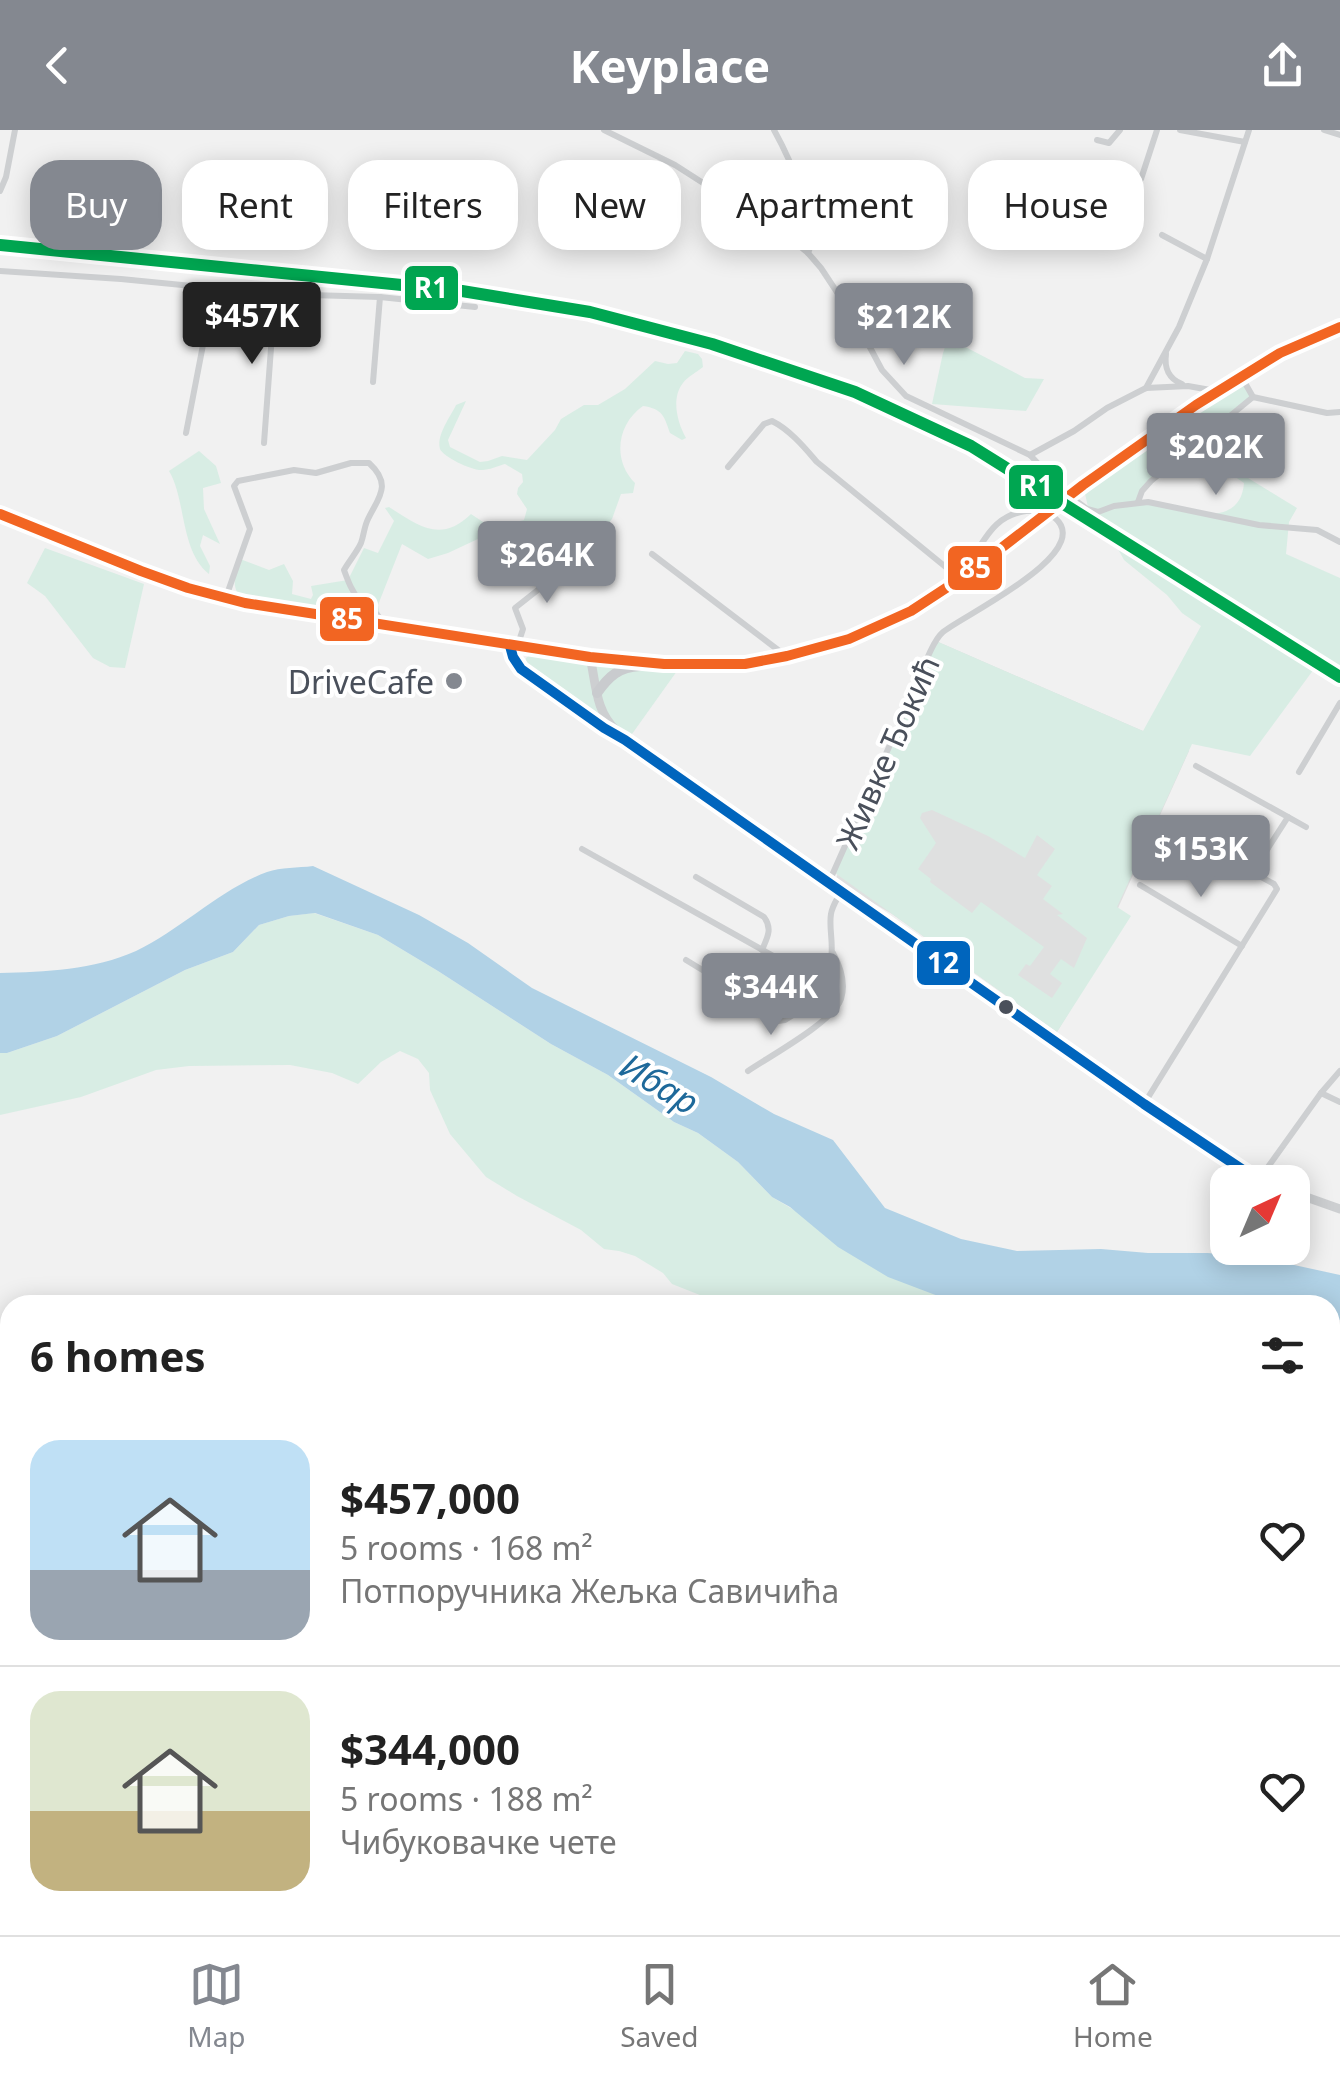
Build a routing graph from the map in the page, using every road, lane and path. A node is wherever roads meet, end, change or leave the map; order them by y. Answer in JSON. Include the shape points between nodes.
{"nodes":[{"id":1,"x":15,"y":130,"type":"edge"},
{"id":2,"x":604,"y":130,"type":"edge"},
{"id":3,"x":774,"y":130,"type":"edge"},
{"id":4,"x":1120,"y":130,"type":"edge"},
{"id":5,"x":1158,"y":130,"type":"edge"},
{"id":6,"x":1180,"y":130,"type":"edge"},
{"id":7,"x":1249,"y":130,"type":"edge"},
{"id":8,"x":1324,"y":130,"type":"edge"},
{"id":9,"x":1340,"y":135,"type":"edge"},
{"id":10,"x":1098,"y":140,"type":"dead end"},
{"id":11,"x":1245,"y":142,"type":"junction"},
{"id":12,"x":1144,"y":171,"type":"edge"},
{"id":13,"x":0,"y":191,"type":"edge"},
{"id":14,"x":1162,"y":235,"type":"dead end"},
{"id":15,"x":808,"y":253,"type":"junction"},
{"id":16,"x":1207,"y":259,"type":"junction"},
{"id":17,"x":0,"y":271,"type":"edge"},
{"id":18,"x":214,"y":288,"type":"junction"},
{"id":19,"x":275,"y":294,"type":"junction"},
{"id":20,"x":380,"y":297,"type":"junction"},
{"id":21,"x":475,"y":307,"type":"dead end"},
{"id":22,"x":1340,"y":327,"type":"edge"},
{"id":23,"x":1167,"y":349,"type":"junction"},
{"id":24,"x":1241,"y":376,"type":"junction"},
{"id":25,"x":373,"y":382,"type":"dead end"},
{"id":26,"x":1188,"y":386,"type":"junction"},
{"id":27,"x":1146,"y":388,"type":"junction"},
{"id":28,"x":1217,"y":391,"type":"junction"},
{"id":29,"x":1253,"y":397,"type":"junction"},
{"id":30,"x":1340,"y":412,"type":"edge"},
{"id":31,"x":186,"y":433,"type":"dead end"},
{"id":32,"x":264,"y":443,"type":"dead end"},
{"id":33,"x":1030,"y":455,"type":"junction"},
{"id":34,"x":728,"y":466,"type":"dead end"},
{"id":35,"x":1138,"y":502,"type":"junction"},
{"id":36,"x":0,"y":514,"type":"edge"},
{"id":37,"x":1340,"y":542,"type":"edge"},
{"id":38,"x":652,"y":554,"type":"dead end"},
{"id":39,"x":577,"y":558,"type":"dead end"},
{"id":40,"x":226,"y":598,"type":"junction"},
{"id":41,"x":382,"y":626,"type":"junction"},
{"id":42,"x":513,"y":650,"type":"junction"},
{"id":43,"x":590,"y":656,"type":"junction"},
{"id":44,"x":787,"y":656,"type":"junction"},
{"id":45,"x":664,"y":664,"type":"junction"},
{"id":46,"x":597,"y":692,"type":"junction"},
{"id":47,"x":1340,"y":703,"type":"edge"},
{"id":48,"x":626,"y":740,"type":"junction"},
{"id":49,"x":1196,"y":766,"type":"dead end"},
{"id":50,"x":1299,"y":772,"type":"dead end"},
{"id":51,"x":1288,"y":817,"type":"junction"},
{"id":52,"x":1306,"y":827,"type":"dead end"},
{"id":53,"x":1171,"y":828,"type":"dead end"},
{"id":54,"x":582,"y":849,"type":"dead end"},
{"id":55,"x":1252,"y":873,"type":"junction"},
{"id":56,"x":696,"y":878,"type":"dead end"},
{"id":57,"x":828,"y":882,"type":"junction"},
{"id":58,"x":1140,"y":885,"type":"dead end"},
{"id":59,"x":841,"y":891,"type":"junction"},
{"id":60,"x":1242,"y":946,"type":"junction"},
{"id":61,"x":762,"y":950,"type":"junction"},
{"id":62,"x":832,"y":952,"type":"junction"},
{"id":63,"x":686,"y":960,"type":"dead end"},
{"id":64,"x":820,"y":974,"type":"junction"},
{"id":65,"x":748,"y":1070,"type":"dead end"},
{"id":66,"x":1340,"y":1071,"type":"edge"},
{"id":67,"x":1320,"y":1094,"type":"junction"},
{"id":68,"x":1340,"y":1102,"type":"edge"},
{"id":69,"x":1144,"y":1104,"type":"junction"},
{"id":70,"x":1238,"y":1165,"type":"edge"},
{"id":71,"x":1273,"y":1165,"type":"edge"},
{"id":72,"x":1310,"y":1198,"type":"edge"},
{"id":73,"x":1340,"y":1209,"type":"edge"}],
"edges":[{"from":1,"to":13,"type":"street"},
{"from":2,"to":15,"type":"street","via":[[675,165]]},
{"from":3,"to":15,"type":"street","via":[[802,198],[812,238]]},
{"from":4,"to":10,"type":"street","via":[[1109,142]]},
{"from":5,"to":12,"type":"street"},
{"from":6,"to":11,"type":"street"},
{"from":7,"to":11,"type":"street"},
{"from":8,"to":9,"type":"street"},
{"from":11,"to":16,"type":"street"},
{"from":14,"to":16,"type":"street"},
{"from":15,"to":33,"type":"street","via":[[882,370],[906,396]]},
{"from":16,"to":23,"type":"street"},
{"from":17,"to":18,"type":"street"},
{"from":18,"to":19,"type":"street"},
{"from":18,"to":31,"type":"street"},
{"from":19,"to":20,"type":"street"},
{"from":19,"to":32,"type":"street"},
{"from":20,"to":21,"type":"street"},
{"from":20,"to":25,"type":"street"},
{"from":22,"to":24,"type":"main road"},
{"from":23,"to":26,"type":"street","via":[[1166,369]]},
{"from":23,"to":27,"type":"street"},
{"from":24,"to":28,"type":"main road"},
{"from":24,"to":29,"type":"street"},
{"from":26,"to":27,"type":"street"},
{"from":26,"to":28,"type":"street"},
{"from":27,"to":33,"type":"street"},
{"from":28,"to":44,"type":"main road","bridge":true,"via":[[910,612],[858,636]]},
{"from":29,"to":30,"type":"street"},
{"from":29,"to":35,"type":"street","via":[[1151,481]]},
{"from":33,"to":35,"type":"street","via":[[1091,510]]},
{"from":34,"to":57,"type":"street","name":"Живке Ђокић","via":[[772,421],[953,573],[996,524],[1015,514],[1042,512],[1062,528],[1056,551],[1026,580],[939,634]]},
{"from":35,"to":37,"type":"street","via":[[1259,526],[1317,530]]},
{"from":36,"to":40,"type":"main road"},
{"from":38,"to":44,"type":"street"},
{"from":39,"to":42,"type":"street","via":[[514,608],[523,630]]},
{"from":40,"to":41,"type":"main road"},
{"from":40,"to":41,"type":"street","via":[[250,529],[234,486],[238,481],[369,463],[378,472],[380,502],[344,570]]},
{"from":41,"to":42,"type":"main road"},
{"from":42,"to":43,"type":"main road"},
{"from":42,"to":48,"type":"street","via":[[521,669]]},
{"from":43,"to":45,"type":"main road"},
{"from":43,"to":46,"type":"street"},
{"from":44,"to":45,"type":"main road"},
{"from":45,"to":46,"type":"main road","via":[[619,670]]},
{"from":46,"to":48,"type":"street","via":[[605,718]]},
{"from":47,"to":50,"type":"street"},
{"from":48,"to":57,"type":"street"},
{"from":49,"to":51,"type":"street"},
{"from":51,"to":52,"type":"street"},
{"from":51,"to":55,"type":"street"},
{"from":53,"to":55,"type":"street"},
{"from":54,"to":61,"type":"street"},
{"from":55,"to":60,"type":"street","via":[[1276,889]]},
{"from":56,"to":61,"type":"street","via":[[766,920]]},
{"from":57,"to":59,"type":"street"},
{"from":58,"to":60,"type":"street"},
{"from":59,"to":62,"type":"street","via":[[831,914]]},
{"from":59,"to":69,"type":"street"},
{"from":60,"to":69,"type":"street"},
{"from":61,"to":64,"type":"street","via":[[812,978]]},
{"from":62,"to":64,"type":"street"},
{"from":62,"to":65,"type":"street","via":[[841,1001],[824,1021]]},
{"from":63,"to":64,"type":"street","via":[[778,1021],[820,998]]},
{"from":66,"to":67,"type":"street"},
{"from":67,"to":68,"type":"street"},
{"from":67,"to":71,"type":"street"},
{"from":69,"to":70,"type":"street"},
{"from":72,"to":73,"type":"street"}]}
